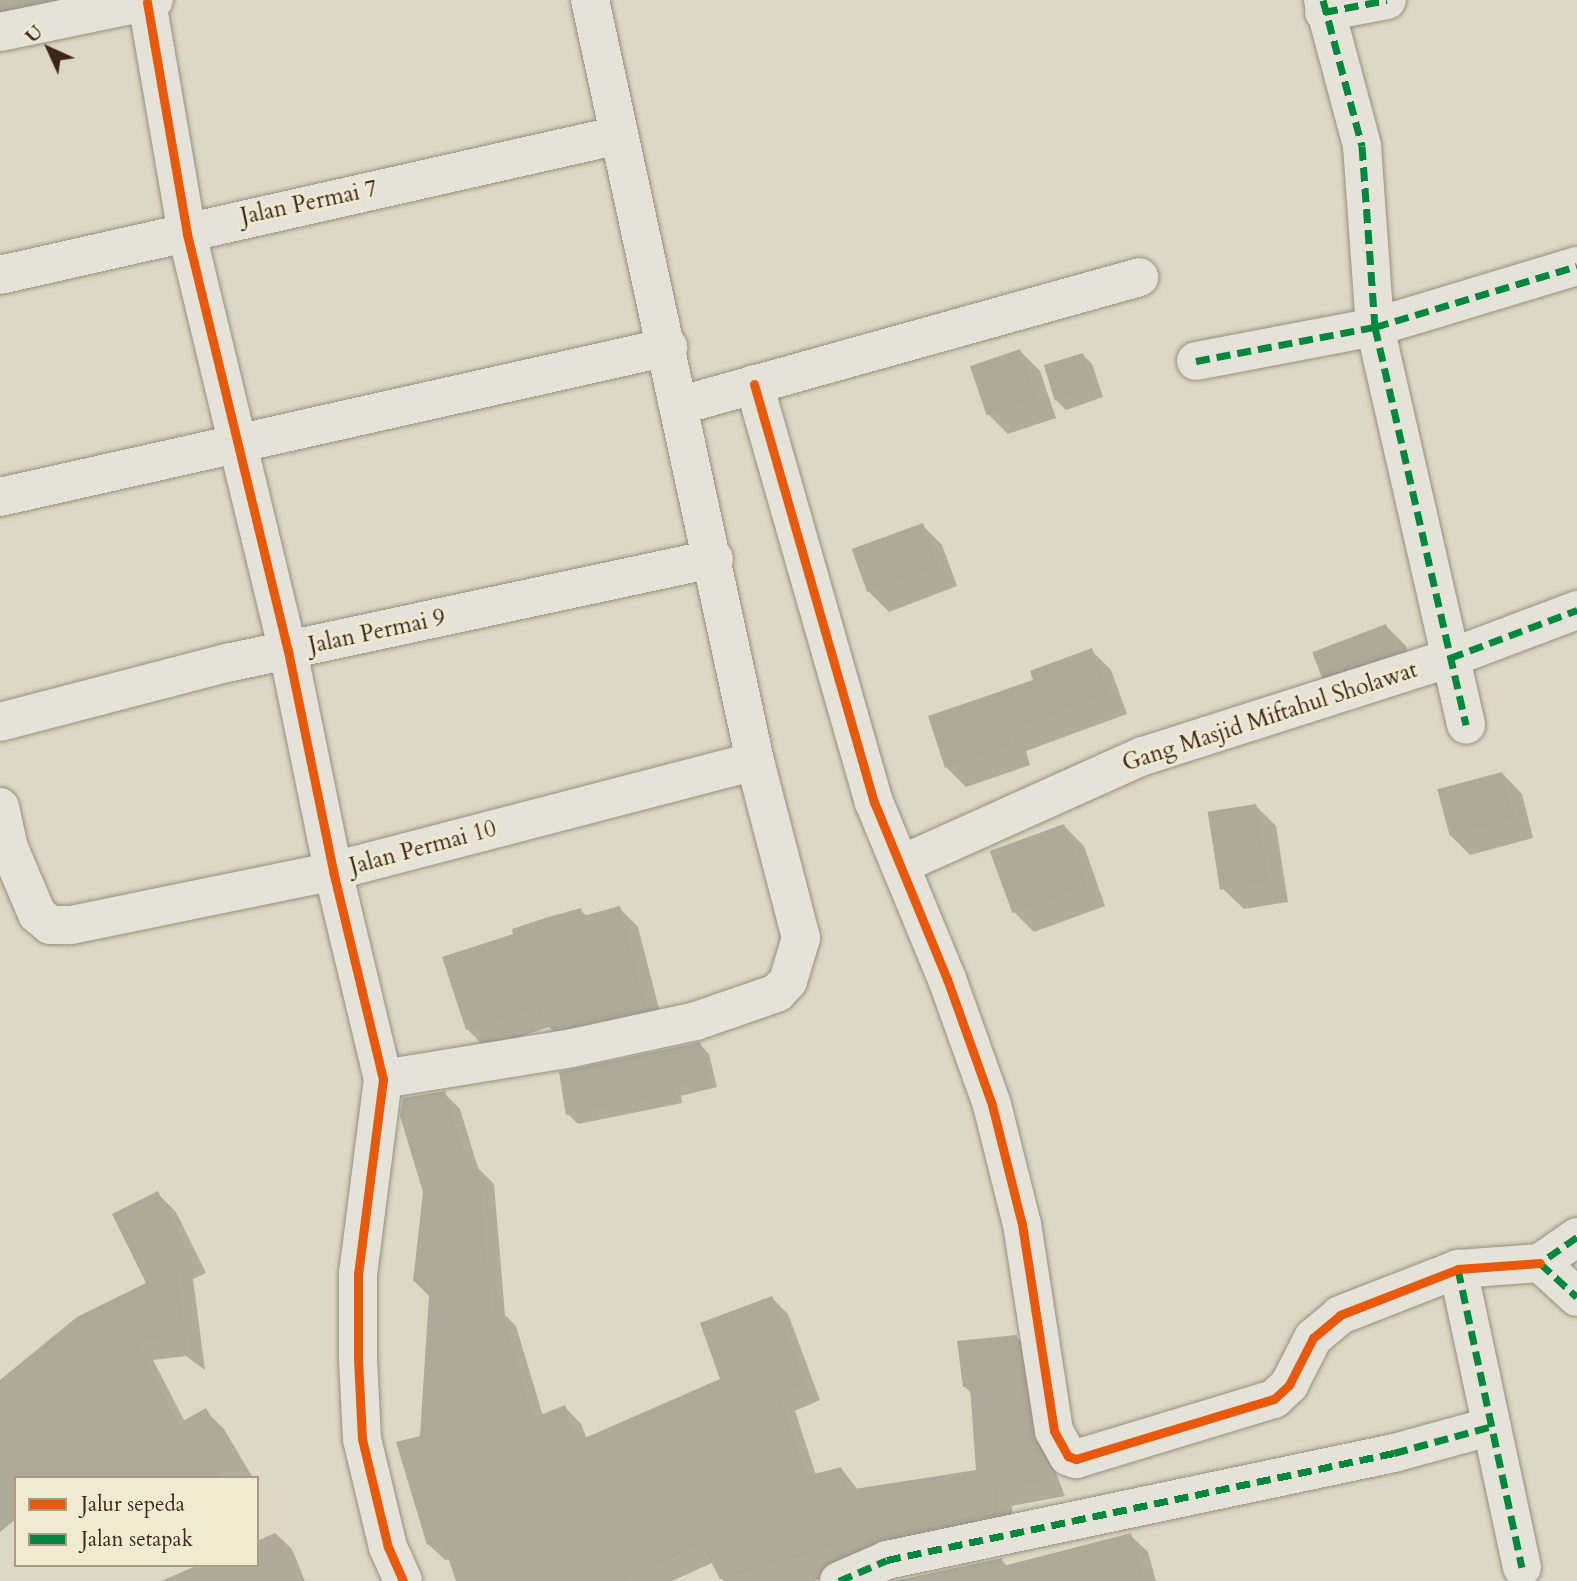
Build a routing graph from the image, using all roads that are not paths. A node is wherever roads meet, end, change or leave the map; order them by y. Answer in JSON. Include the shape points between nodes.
{"nodes":[{"id":1,"x":590,"y":0,"type":"edge"},
{"id":2,"x":1387,"y":0,"type":"edge"},
{"id":3,"x":151,"y":1,"type":"edge"},
{"id":4,"x":1324,"y":6,"type":"edge"},
{"id":5,"x":0,"y":32,"type":"edge"},
{"id":6,"x":619,"y":135,"type":"junction"},
{"id":7,"x":187,"y":234,"type":"junction"},
{"id":8,"x":1577,"y":266,"type":"edge"},
{"id":9,"x":0,"y":275,"type":"edge"},
{"id":10,"x":1139,"y":277,"type":"dead end"},
{"id":11,"x":1375,"y":327,"type":"junction"},
{"id":12,"x":668,"y":347,"type":"junction"},
{"id":13,"x":1196,"y":361,"type":"dead end"},
{"id":14,"x":754,"y":384,"type":"junction"},
{"id":15,"x":678,"y":406,"type":"junction"},
{"id":16,"x":239,"y":443,"type":"junction"},
{"id":17,"x":0,"y":496,"type":"edge"},
{"id":18,"x":714,"y":559,"type":"junction"},
{"id":19,"x":1577,"y":610,"type":"edge"},
{"id":20,"x":288,"y":651,"type":"junction"},
{"id":21,"x":1450,"y":659,"type":"junction"},
{"id":22,"x":0,"y":722,"type":"edge"},
{"id":23,"x":1466,"y":725,"type":"dead end"},
{"id":24,"x":755,"y":761,"type":"junction"},
{"id":25,"x":0,"y":807,"type":"edge"},
{"id":26,"x":900,"y":865,"type":"junction"},
{"id":27,"x":333,"y":871,"type":"junction"},
{"id":28,"x":383,"y":1079,"type":"junction"},
{"id":29,"x":1577,"y":1237,"type":"edge"},
{"id":30,"x":1540,"y":1263,"type":"junction"},
{"id":31,"x":1458,"y":1269,"type":"junction"},
{"id":32,"x":1577,"y":1297,"type":"edge"},
{"id":33,"x":1489,"y":1427,"type":"junction"},
{"id":34,"x":1522,"y":1567,"type":"dead end"},
{"id":35,"x":403,"y":1581,"type":"edge"},
{"id":36,"x":839,"y":1581,"type":"edge"}],
"edges":[{"from":1,"to":6,"type":"street"},
{"from":2,"to":4,"type":"street"},
{"from":3,"to":5,"type":"street"},
{"from":3,"to":7,"type":"street"},
{"from":4,"to":11,"type":"street","via":[[1362,146]]},
{"from":6,"to":7,"type":"street","name":"Jalan Permai 7","via":[[222,222]]},
{"from":6,"to":12,"type":"street"},
{"from":7,"to":9,"type":"street","name":"Jalan Permai 7"},
{"from":7,"to":16,"type":"street"},
{"from":8,"to":11,"type":"street"},
{"from":10,"to":14,"type":"street"},
{"from":11,"to":13,"type":"street"},
{"from":11,"to":21,"type":"street"},
{"from":12,"to":15,"type":"street"},
{"from":12,"to":16,"type":"street"},
{"from":14,"to":15,"type":"street"},
{"from":14,"to":26,"type":"street","via":[[874,802]]},
{"from":15,"to":18,"type":"street"},
{"from":16,"to":17,"type":"street"},
{"from":16,"to":20,"type":"street"},
{"from":18,"to":20,"type":"street","name":"Jalan Permai 9"},
{"from":18,"to":24,"type":"street"},
{"from":19,"to":21,"type":"street","name":"Gang Masjid Miftahul Sholawat"},
{"from":20,"to":22,"type":"street","name":"Jalan Permai 9"},
{"from":20,"to":27,"type":"street"},
{"from":21,"to":23,"type":"street"},
{"from":21,"to":26,"type":"street","name":"Gang Masjid Miftahul Sholawat","via":[[1143,756]]},
{"from":24,"to":27,"type":"street","name":"Jalan Permai 10"},
{"from":24,"to":28,"type":"street","via":[[801,938],[788,981],[777,993],[696,1021],[572,1048]]},
{"from":25,"to":27,"type":"street","name":"Jalan Permai 10","via":[[29,898],[37,914],[50,925],[78,924]]},
{"from":26,"to":31,"type":"street","via":[[992,1105],[1022,1224],[1054,1431],[1068,1456],[1076,1459],[1274,1399],[1289,1385],[1324,1325]]},
{"from":27,"to":28,"type":"street"},
{"from":28,"to":35,"type":"street","via":[[358,1273],[359,1371],[362,1439],[388,1547]]},
{"from":29,"to":30,"type":"street"},
{"from":30,"to":31,"type":"street"},
{"from":30,"to":32,"type":"street"},
{"from":31,"to":33,"type":"street"},
{"from":33,"to":34,"type":"street"},
{"from":33,"to":36,"type":"street","via":[[1381,1455],[887,1560]]}]}
